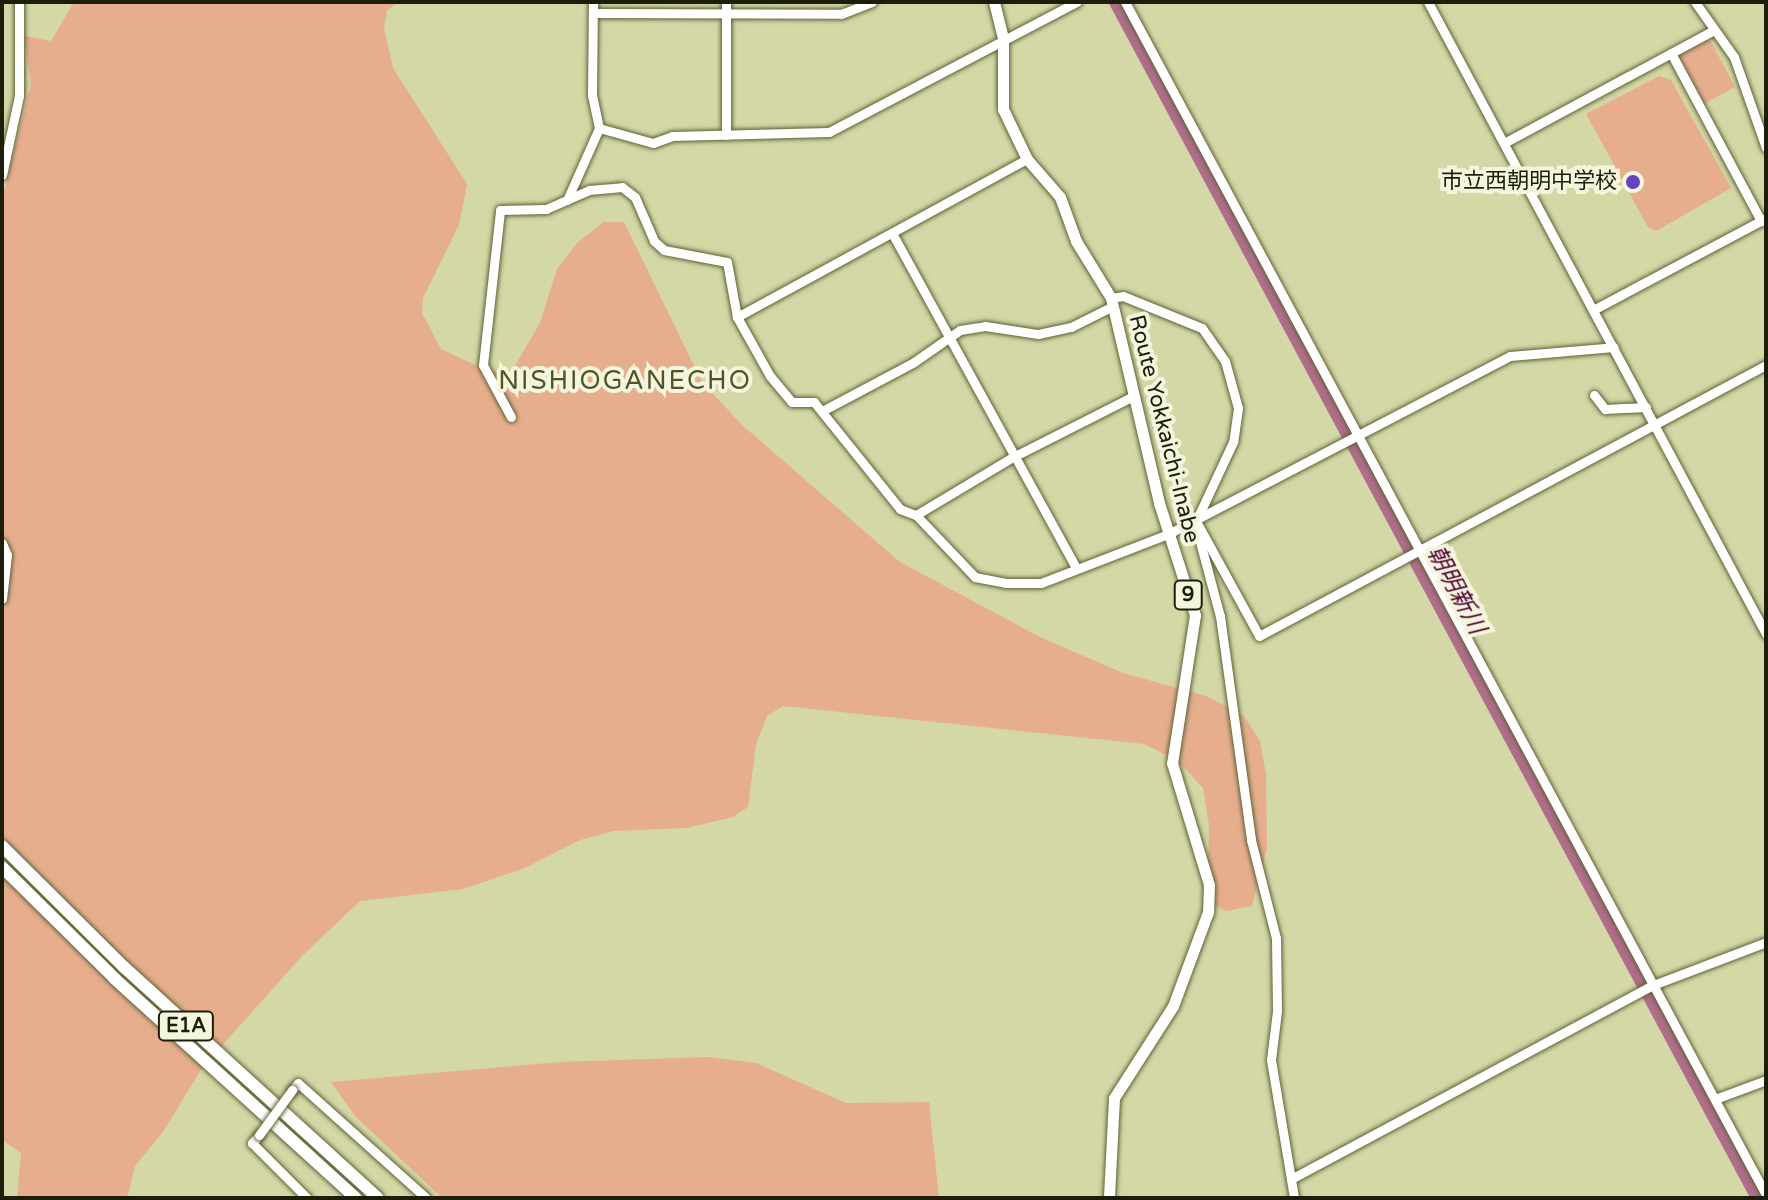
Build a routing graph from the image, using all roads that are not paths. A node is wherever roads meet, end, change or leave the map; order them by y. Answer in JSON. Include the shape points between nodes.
{"nodes":[{"id":1,"x":19,"y":2,"type":"edge"},
{"id":2,"x":593,"y":2,"type":"edge"},
{"id":3,"x":726,"y":2,"type":"edge"},
{"id":4,"x":780,"y":2,"type":"edge"},
{"id":5,"x":872,"y":2,"type":"edge"},
{"id":6,"x":994,"y":2,"type":"edge"},
{"id":7,"x":1077,"y":2,"type":"edge"},
{"id":8,"x":1125,"y":2,"type":"edge"},
{"id":9,"x":1428,"y":2,"type":"edge"},
{"id":10,"x":1695,"y":2,"type":"edge"},
{"id":11,"x":596,"y":13,"type":"junction"},
{"id":12,"x":777,"y":13,"type":"junction"},
{"id":13,"x":726,"y":14,"type":"junction"},
{"id":14,"x":1717,"y":31,"type":"junction"},
{"id":15,"x":1003,"y":39,"type":"junction"},
{"id":16,"x":1671,"y":53,"type":"junction"},
{"id":17,"x":599,"y":128,"type":"junction"},
{"id":18,"x":726,"y":135,"type":"junction"},
{"id":19,"x":1504,"y":143,"type":"junction"},
{"id":20,"x":1766,"y":148,"type":"edge"},
{"id":21,"x":1027,"y":159,"type":"junction"},
{"id":22,"x":2,"y":175,"type":"edge"},
{"id":23,"x":571,"y":199,"type":"junction"},
{"id":24,"x":1763,"y":220,"type":"edge"},
{"id":25,"x":892,"y":233,"type":"junction"},
{"id":26,"x":1112,"y":302,"type":"junction"},
{"id":27,"x":1593,"y":310,"type":"junction"},
{"id":28,"x":737,"y":317,"type":"junction"},
{"id":29,"x":949,"y":336,"type":"junction"},
{"id":30,"x":1614,"y":347,"type":"junction"},
{"id":31,"x":1766,"y":365,"type":"edge"},
{"id":32,"x":1594,"y":395,"type":"dead end"},
{"id":33,"x":1133,"y":396,"type":"junction"},
{"id":34,"x":1646,"y":407,"type":"junction"},
{"id":35,"x":822,"y":411,"type":"junction"},
{"id":36,"x":511,"y":417,"type":"dead end"},
{"id":37,"x":1656,"y":424,"type":"junction"},
{"id":38,"x":1354,"y":439,"type":"junction"},
{"id":39,"x":1013,"y":457,"type":"junction"},
{"id":40,"x":1159,"y":503,"type":"junction"},
{"id":41,"x":916,"y":515,"type":"junction"},
{"id":42,"x":1195,"y":523,"type":"junction"},
{"id":43,"x":1165,"y":535,"type":"junction"},
{"id":44,"x":2,"y":543,"type":"edge"},
{"id":45,"x":1415,"y":552,"type":"junction"},
{"id":46,"x":1075,"y":566,"type":"junction"},
{"id":47,"x":2,"y":599,"type":"edge"},
{"id":48,"x":1766,"y":634,"type":"edge"},
{"id":49,"x":2,"y":846,"type":"edge"},
{"id":50,"x":2,"y":867,"type":"edge"},
{"id":51,"x":1766,"y":942,"type":"edge"},
{"id":52,"x":1648,"y":988,"type":"junction"},
{"id":53,"x":1766,"y":1080,"type":"edge"},
{"id":54,"x":1715,"y":1099,"type":"junction"},
{"id":55,"x":1291,"y":1179,"type":"junction"},
{"id":56,"x":1766,"y":1195,"type":"edge"},
{"id":57,"x":307,"y":1198,"type":"edge"},
{"id":58,"x":356,"y":1198,"type":"edge"},
{"id":59,"x":378,"y":1198,"type":"edge"},
{"id":60,"x":426,"y":1198,"type":"edge"},
{"id":61,"x":1109,"y":1198,"type":"edge"},
{"id":62,"x":1294,"y":1198,"type":"edge"}],
"edges":[{"from":1,"to":22,"type":"street","via":[[19,96]]},
{"from":2,"to":11,"type":"street"},
{"from":3,"to":13,"type":"street"},
{"from":4,"to":12,"type":"street"},
{"from":5,"to":12,"type":"street","via":[[841,14]]},
{"from":6,"to":15,"type":"main road","name":"Route Yokkaichi-Inabe","number":"9"},
{"from":7,"to":15,"type":"street"},
{"from":8,"to":38,"type":"street"},
{"from":9,"to":19,"type":"street"},
{"from":10,"to":14,"type":"street"},
{"from":11,"to":13,"type":"street"},
{"from":11,"to":17,"type":"street","via":[[592,95]]},
{"from":12,"to":13,"type":"street"},
{"from":13,"to":18,"type":"street"},
{"from":14,"to":16,"type":"street"},
{"from":14,"to":20,"type":"street","via":[[1734,57]]},
{"from":15,"to":18,"type":"street","via":[[845,127]]},
{"from":15,"to":21,"type":"main road","name":"Route Yokkaichi-Inabe","number":"9","via":[[1003,109]]},
{"from":16,"to":19,"type":"street"},
{"from":16,"to":24,"type":"street"},
{"from":17,"to":18,"type":"street","via":[[653,143],[672,136]]},
{"from":17,"to":23,"type":"street"},
{"from":19,"to":27,"type":"street"},
{"from":21,"to":25,"type":"street"},
{"from":21,"to":26,"type":"main road","name":"Route Yokkaichi-Inabe","number":"9","via":[[1060,197],[1076,241]]},
{"from":23,"to":28,"type":"street","via":[[622,187],[635,197],[654,241],[664,250],[727,262]]},
{"from":23,"to":36,"type":"street","via":[[546,209],[500,210],[483,365]]},
{"from":24,"to":27,"type":"street"},
{"from":25,"to":28,"type":"street"},
{"from":25,"to":29,"type":"street"},
{"from":26,"to":29,"type":"street","via":[[1071,327],[1038,334],[985,326]]},
{"from":26,"to":33,"type":"main road","name":"Route Yokkaichi-Inabe","number":"9"},
{"from":26,"to":42,"type":"street","via":[[1123,296],[1202,328],[1225,361],[1238,408],[1233,442]]},
{"from":27,"to":30,"type":"street"},
{"from":28,"to":35,"type":"street","via":[[760,362],[792,402],[814,402]]},
{"from":29,"to":35,"type":"street","via":[[914,362]]},
{"from":29,"to":39,"type":"street"},
{"from":30,"to":34,"type":"street"},
{"from":30,"to":38,"type":"street","via":[[1510,356]]},
{"from":31,"to":37,"type":"street"},
{"from":32,"to":34,"type":"street","via":[[1605,409]]},
{"from":33,"to":39,"type":"street"},
{"from":33,"to":40,"type":"main road","name":"Route Yokkaichi-Inabe","number":"9"},
{"from":34,"to":37,"type":"street"},
{"from":35,"to":41,"type":"street","via":[[862,467],[900,509]]},
{"from":37,"to":45,"type":"street"},
{"from":37,"to":48,"type":"street"},
{"from":38,"to":42,"type":"street"},
{"from":38,"to":45,"type":"street"},
{"from":39,"to":41,"type":"street"},
{"from":39,"to":46,"type":"street"},
{"from":40,"to":43,"type":"street"},
{"from":40,"to":61,"type":"main road","name":"Route Yokkaichi-Inabe","number":"9","via":[[1195,615],[1172,763],[1209,885],[1208,912],[1173,1006],[1114,1098]]},
{"from":41,"to":46,"type":"street","via":[[961,567],[986,582],[1041,583]]},
{"from":42,"to":43,"type":"street"},
{"from":42,"to":45,"type":"street","via":[[1202,526],[1259,636]]},
{"from":42,"to":55,"type":"street","via":[[1220,616],[1251,840],[1276,938],[1271,1060]]},
{"from":43,"to":46,"type":"street"},
{"from":44,"to":47,"type":"street","via":[[7,555]]},
{"from":45,"to":52,"type":"street"},
{"from":49,"to":59,"type":"highway","number":"E1A","via":[[146,988]]},
{"from":50,"to":58,"type":"highway","number":"E1A","via":[[114,978]]},
{"from":51,"to":52,"type":"street"},
{"from":52,"to":54,"type":"street"},
{"from":52,"to":55,"type":"street"},
{"from":53,"to":54,"type":"street"},
{"from":54,"to":56,"type":"street"},
{"from":55,"to":62,"type":"street"},
{"from":57,"to":60,"type":"street","bridge":true,"via":[[252,1143],[298,1083]]}]}
